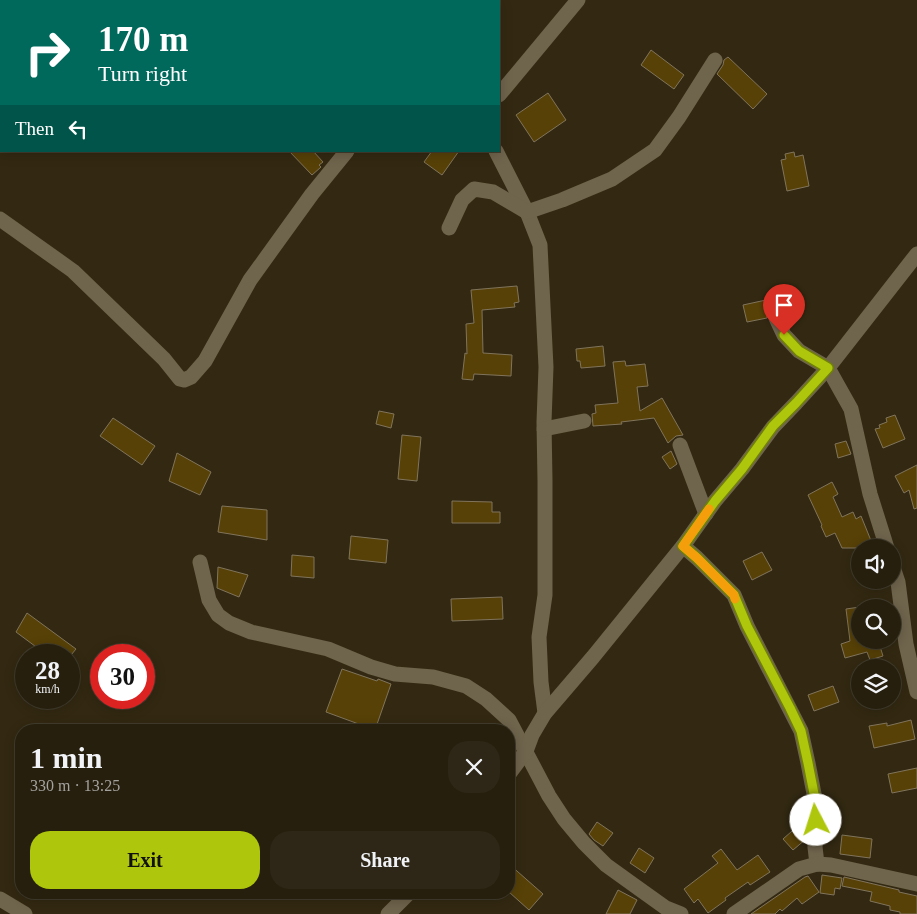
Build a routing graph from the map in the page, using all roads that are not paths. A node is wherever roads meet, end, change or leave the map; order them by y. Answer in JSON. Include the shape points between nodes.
{"nodes":[{"id":1,"x":578,"y":0,"type":"edge"},
{"id":2,"x":715,"y":60,"type":"dead end"},
{"id":3,"x":500,"y":94,"type":"edge"},
{"id":4,"x":346,"y":152,"type":"edge"},
{"id":5,"x":497,"y":152,"type":"edge"},
{"id":6,"x":527,"y":212,"type":"junction"},
{"id":7,"x":0,"y":219,"type":"edge"},
{"id":8,"x":449,"y":228,"type":"dead end"},
{"id":9,"x":914,"y":265,"type":"edge"},
{"id":10,"x":776,"y":318,"type":"dead end"},
{"id":11,"x":828,"y":368,"type":"junction"},
{"id":12,"x":584,"y":421,"type":"dead end"},
{"id":13,"x":544,"y":429,"type":"junction"},
{"id":14,"x":680,"y":445,"type":"dead end"},
{"id":15,"x":706,"y":514,"type":"junction"},
{"id":16,"x":884,"y":539,"type":"edge"},
{"id":17,"x":683,"y":546,"type":"junction"},
{"id":18,"x":200,"y":562,"type":"dead end"},
{"id":19,"x":899,"y":589,"type":"edge"},
{"id":20,"x":917,"y":692,"type":"edge"},
{"id":21,"x":545,"y":713,"type":"junction"},
{"id":22,"x":511,"y":724,"type":"edge"},
{"id":23,"x":515,"y":731,"type":"edge"},
{"id":24,"x":526,"y":751,"type":"junction"},
{"id":25,"x":515,"y":766,"type":"edge"},
{"id":26,"x":817,"y":864,"type":"junction"},
{"id":27,"x":917,"y":884,"type":"edge"},
{"id":28,"x":0,"y":898,"type":"edge"},
{"id":29,"x":403,"y":899,"type":"edge"},
{"id":30,"x":25,"y":914,"type":"edge"},
{"id":31,"x":388,"y":914,"type":"edge"},
{"id":32,"x":681,"y":914,"type":"edge"},
{"id":33,"x":734,"y":914,"type":"edge"}],
"edges":[{"from":1,"to":3,"type":"street"},
{"from":2,"to":6,"type":"street","via":[[655,150],[612,179]]},
{"from":4,"to":7,"type":"street","via":[[250,280],[205,361],[184,380],[73,271]]},
{"from":5,"to":6,"type":"street"},
{"from":6,"to":8,"type":"street","via":[[493,192],[474,189],[462,200]]},
{"from":6,"to":13,"type":"street","via":[[540,245],[546,367]]},
{"from":9,"to":11,"type":"street"},
{"from":10,"to":11,"type":"street","via":[[784,335],[799,351]]},
{"from":11,"to":15,"type":"street","via":[[773,426]]},
{"from":11,"to":16,"type":"street","via":[[851,410],[870,494]]},
{"from":12,"to":13,"type":"street"},
{"from":13,"to":21,"type":"street","via":[[545,595],[540,637]]},
{"from":14,"to":15,"type":"street"},
{"from":15,"to":17,"type":"street"},
{"from":17,"to":21,"type":"street"},
{"from":17,"to":26,"type":"street","via":[[734,595],[801,731],[817,809]]},
{"from":18,"to":22,"type":"street","via":[[209,600],[218,615],[229,623],[251,632],[328,649],[395,674],[433,677],[466,686],[486,699]]},
{"from":19,"to":20,"type":"street","via":[[906,644]]},
{"from":21,"to":24,"type":"street"},
{"from":23,"to":24,"type":"street"},
{"from":24,"to":25,"type":"street"},
{"from":24,"to":32,"type":"street","via":[[549,796],[584,843],[606,865],[666,908]]},
{"from":26,"to":27,"type":"street"},
{"from":26,"to":33,"type":"street","via":[[800,869]]},
{"from":28,"to":30,"type":"street"},
{"from":29,"to":31,"type":"street"}]}
